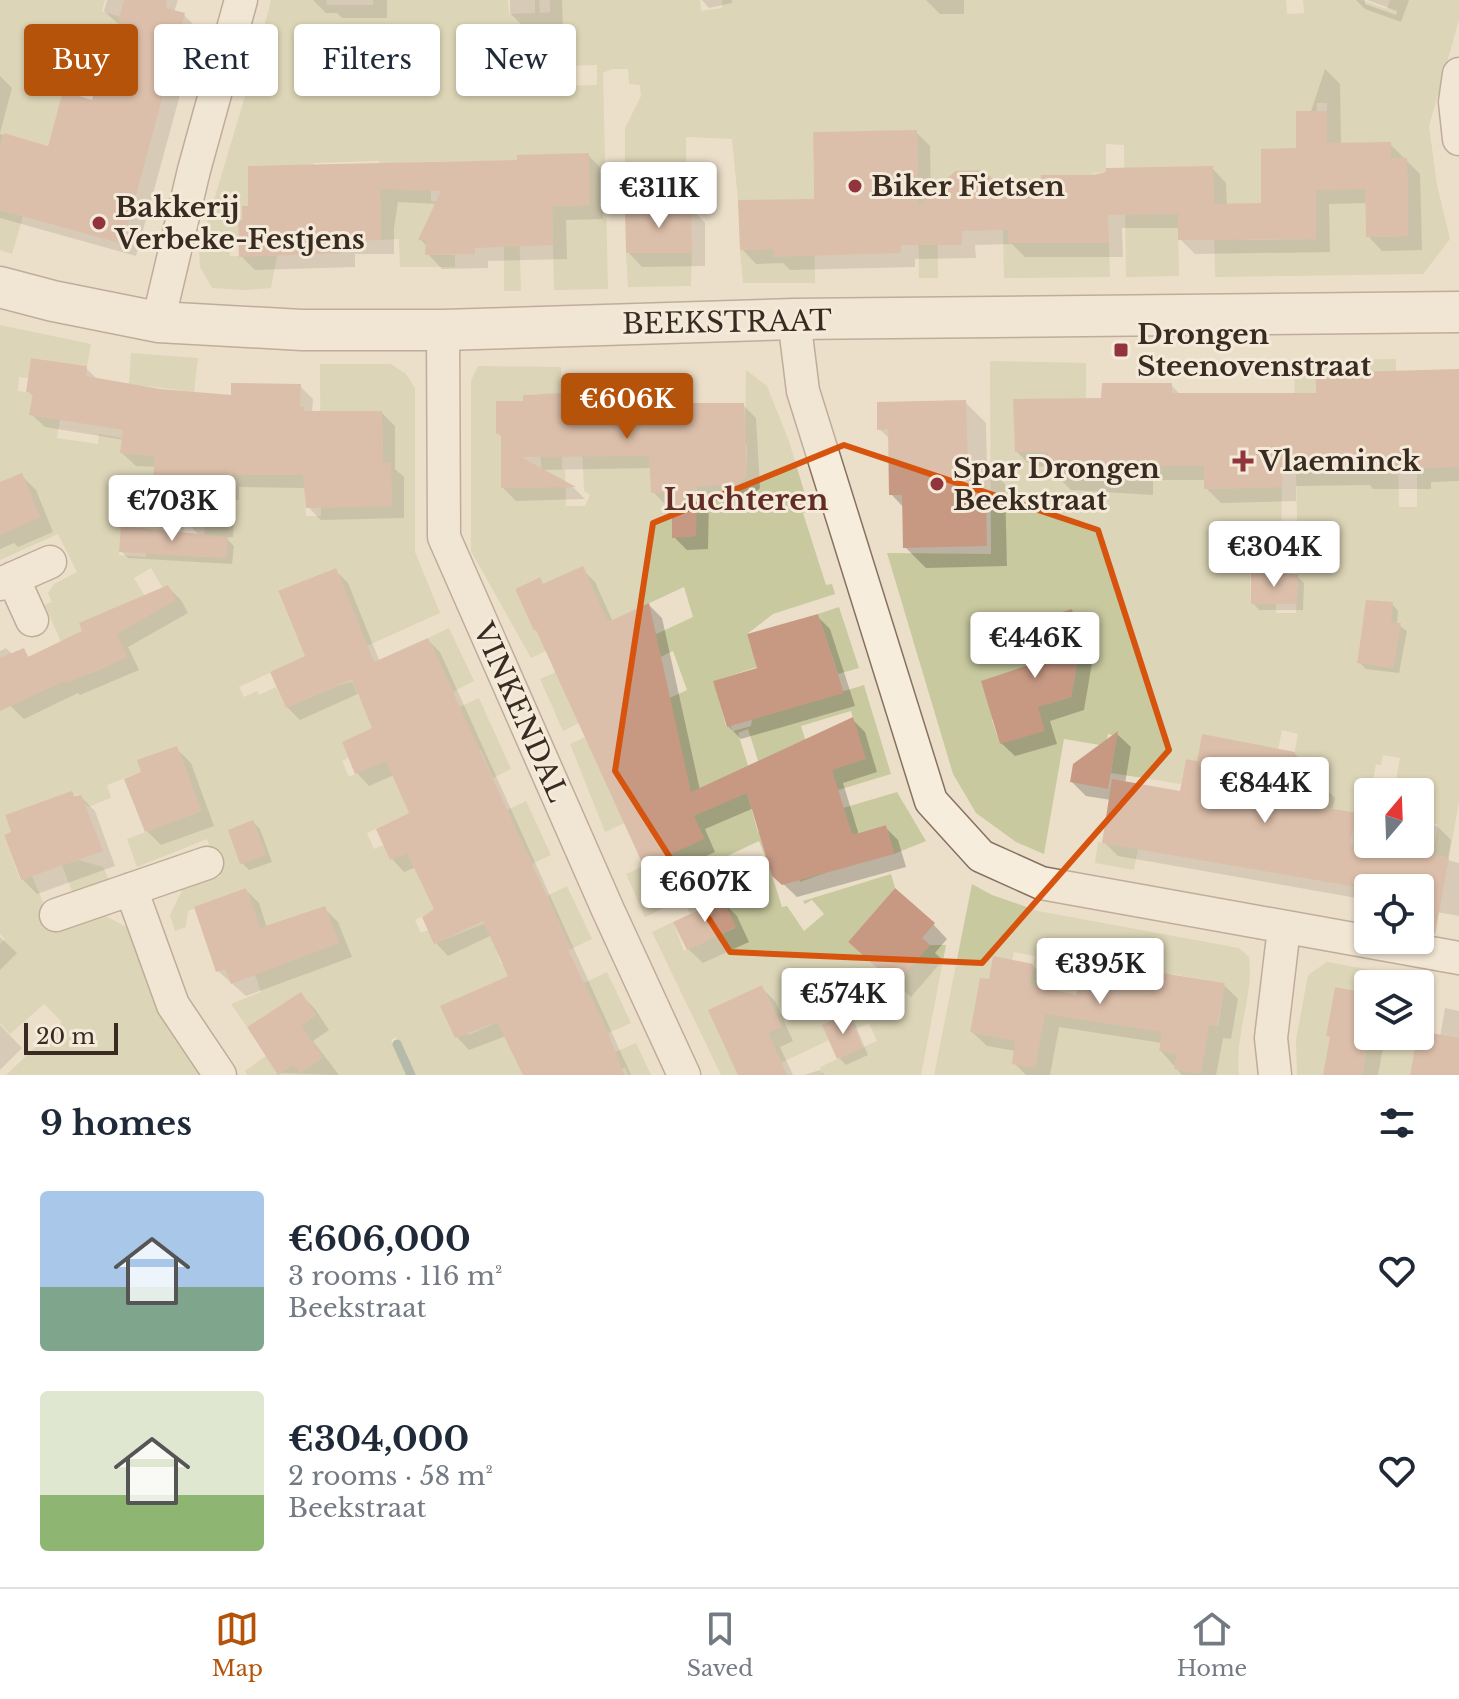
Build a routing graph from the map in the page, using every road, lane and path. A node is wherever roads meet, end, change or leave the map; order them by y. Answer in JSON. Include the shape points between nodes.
{"nodes":[{"id":1,"x":241,"y":0,"type":"edge"},
{"id":2,"x":1459,"y":74,"type":"edge"},
{"id":3,"x":1459,"y":139,"type":"edge"},
{"id":4,"x":0,"y":287,"type":"edge"},
{"id":5,"x":1459,"y":312,"type":"edge"},
{"id":6,"x":794,"y":319,"type":"junction"},
{"id":7,"x":158,"y":322,"type":"junction"},
{"id":8,"x":443,"y":330,"type":"junction"},
{"id":9,"x":50,"y":562,"type":"dead end"},
{"id":10,"x":6,"y":581,"type":"edge"},
{"id":11,"x":32,"y":620,"type":"dead end"},
{"id":12,"x":207,"y":863,"type":"dead end"},
{"id":13,"x":131,"y":889,"type":"junction"},
{"id":14,"x":56,"y":915,"type":"dead end"},
{"id":15,"x":1284,"y":928,"type":"junction"},
{"id":16,"x":1459,"y":958,"type":"edge"},
{"id":17,"x":220,"y":1075,"type":"edge"},
{"id":18,"x":684,"y":1075,"type":"edge"},
{"id":19,"x":1275,"y":1075,"type":"edge"}],
"edges":[{"from":1,"to":7,"type":"street"},
{"from":2,"to":3,"type":"street"},
{"from":4,"to":7,"type":"street","name":"BEEKSTRAAT"},
{"from":5,"to":6,"type":"street","name":"BEEKSTRAAT"},
{"from":6,"to":8,"type":"street","name":"BEEKSTRAAT"},
{"from":6,"to":15,"type":"street","via":[[803,391],[931,801],[981,856],[1041,883]]},
{"from":7,"to":8,"type":"street","name":"BEEKSTRAAT"},
{"from":8,"to":18,"type":"street","name":"VINKENDAL","via":[[444,537]]},
{"from":9,"to":10,"type":"street"},
{"from":10,"to":11,"type":"street"},
{"from":12,"to":13,"type":"street"},
{"from":13,"to":14,"type":"street"},
{"from":13,"to":17,"type":"street","via":[[173,1005]]},
{"from":15,"to":16,"type":"street"},
{"from":15,"to":19,"type":"street","via":[[1271,1038]]}]}
